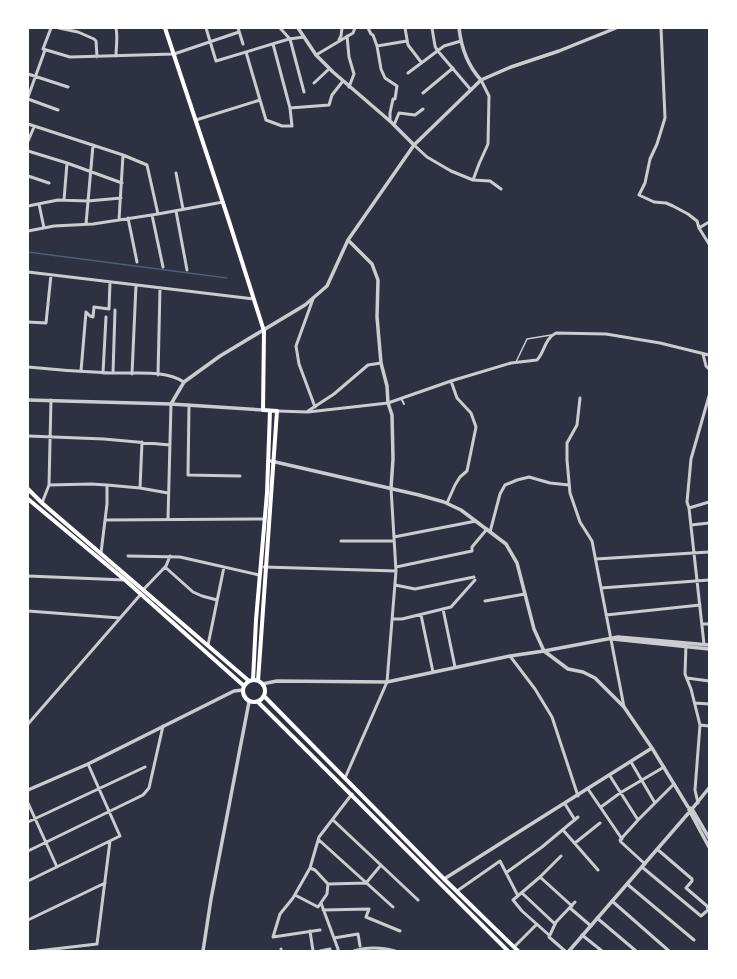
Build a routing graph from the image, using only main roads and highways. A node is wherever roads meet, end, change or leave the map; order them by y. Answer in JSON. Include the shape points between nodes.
{"nodes":[{"id":1,"x":165,"y":28,"type":"edge"},
{"id":2,"x":270,"y":411,"type":"junction"},
{"id":3,"x":271,"y":461,"type":"junction"},
{"id":4,"x":28,"y":489,"type":"edge"},
{"id":5,"x":28,"y":499,"type":"edge"},
{"id":6,"x":42,"y":503,"type":"junction"},
{"id":7,"x":39,"y":508,"type":"junction"},
{"id":8,"x":263,"y":567,"type":"junction"},
{"id":9,"x":142,"y":592,"type":"junction"},
{"id":10,"x":251,"y":681,"type":"junction"},
{"id":11,"x":258,"y":681,"type":"junction"},
{"id":12,"x":244,"y":688,"type":"junction"},
{"id":13,"x":264,"y":696,"type":"junction"},
{"id":14,"x":258,"y":702,"type":"junction"},
{"id":15,"x":508,"y":951,"type":"edge"},
{"id":16,"x":518,"y":951,"type":"edge"}],
"edges":[{"from":1,"to":2,"type":"main road","via":[[264,331],[263,410]]},
{"from":2,"to":3,"type":"main road"},
{"from":2,"to":3,"type":"main road","via":[[277,411]]},
{"from":3,"to":8,"type":"main road"},
{"from":3,"to":8,"type":"main road","via":[[264,519]]},
{"from":4,"to":6,"type":"main road"},
{"from":5,"to":7,"type":"main road"},
{"from":6,"to":7,"type":"main road"},
{"from":6,"to":9,"type":"main road"},
{"from":7,"to":9,"type":"main road"},
{"from":8,"to":10,"type":"main road","via":[[259,575]]},
{"from":8,"to":11,"type":"main road"},
{"from":9,"to":10,"type":"main road"},
{"from":9,"to":12,"type":"main road"},
{"from":10,"to":11,"type":"main road"},
{"from":10,"to":12,"type":"main road"},
{"from":11,"to":13,"type":"main road","via":[[264,688]]},
{"from":12,"to":14,"type":"main road","via":[[244,697],[249,702]]},
{"from":13,"to":14,"type":"main road"},
{"from":13,"to":16,"type":"main road"},
{"from":14,"to":15,"type":"main road"}]}
